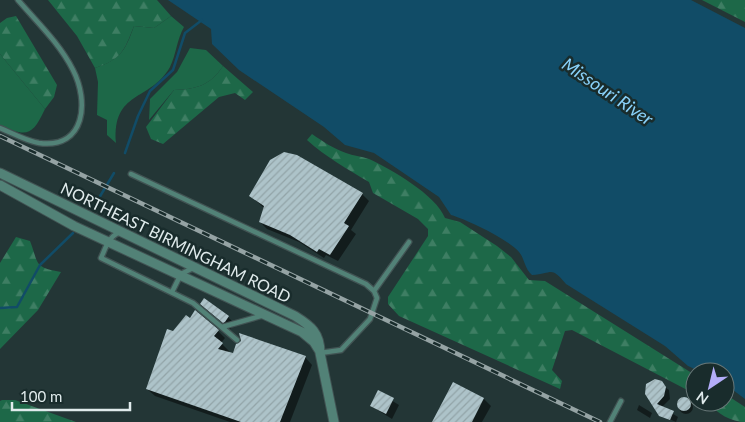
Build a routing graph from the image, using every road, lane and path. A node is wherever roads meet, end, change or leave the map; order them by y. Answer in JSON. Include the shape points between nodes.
{"nodes":[{"id":1,"x":18,"y":0,"type":"edge"},
{"id":2,"x":0,"y":128,"type":"edge"},
{"id":3,"x":0,"y":173,"type":"edge"},
{"id":4,"x":131,"y":174,"type":"dead end"},
{"id":5,"x":0,"y":185,"type":"edge"},
{"id":6,"x":120,"y":232,"type":"junction"},
{"id":7,"x":108,"y":241,"type":"junction"},
{"id":8,"x":409,"y":242,"type":"dead end"},
{"id":9,"x":195,"y":268,"type":"junction"},
{"id":10,"x":180,"y":274,"type":"junction"},
{"id":11,"x":374,"y":291,"type":"junction"},
{"id":12,"x":172,"y":292,"type":"junction"},
{"id":13,"x":267,"y":314,"type":"junction"},
{"id":14,"x":222,"y":327,"type":"junction"},
{"id":15,"x":237,"y":340,"type":"dead end"},
{"id":16,"x":320,"y":353,"type":"junction"},
{"id":17,"x":621,"y":401,"type":"dead end"},
{"id":18,"x":334,"y":422,"type":"edge"},
{"id":19,"x":610,"y":422,"type":"edge"}],
"edges":[{"from":1,"to":2,"type":"lane","via":[[73,70],[82,101],[73,133],[61,142],[38,143]]},
{"from":3,"to":6,"type":"street","name":"NORTHEAST BIRMINGHAM ROAD"},
{"from":4,"to":11,"type":"lane","via":[[366,284]]},
{"from":5,"to":7,"type":"street","name":"NORTHEAST BIRMINGHAM ROAD"},
{"from":6,"to":7,"type":"lane"},
{"from":6,"to":9,"type":"street","name":"NORTHEAST BIRMINGHAM ROAD"},
{"from":7,"to":10,"type":"street","name":"NORTHEAST BIRMINGHAM ROAD"},
{"from":7,"to":12,"type":"lane","via":[[101,258]]},
{"from":8,"to":11,"type":"lane"},
{"from":9,"to":10,"type":"lane"},
{"from":9,"to":16,"type":"street","name":"NORTHEAST BIRMINGHAM ROAD","via":[[312,326],[320,342]]},
{"from":10,"to":12,"type":"lane"},
{"from":10,"to":13,"type":"street","name":"NORTHEAST BIRMINGHAM ROAD"},
{"from":11,"to":16,"type":"lane","via":[[377,298],[368,322],[341,350]]},
{"from":12,"to":14,"type":"lane","via":[[193,303]]},
{"from":13,"to":14,"type":"lane"},
{"from":13,"to":16,"type":"street","name":"NORTHEAST BIRMINGHAM ROAD","via":[[302,332],[314,342]]},
{"from":14,"to":15,"type":"lane"},
{"from":16,"to":18,"type":"street","name":"NORTHEAST BIRMINGHAM ROAD"},
{"from":17,"to":19,"type":"lane"}]}
